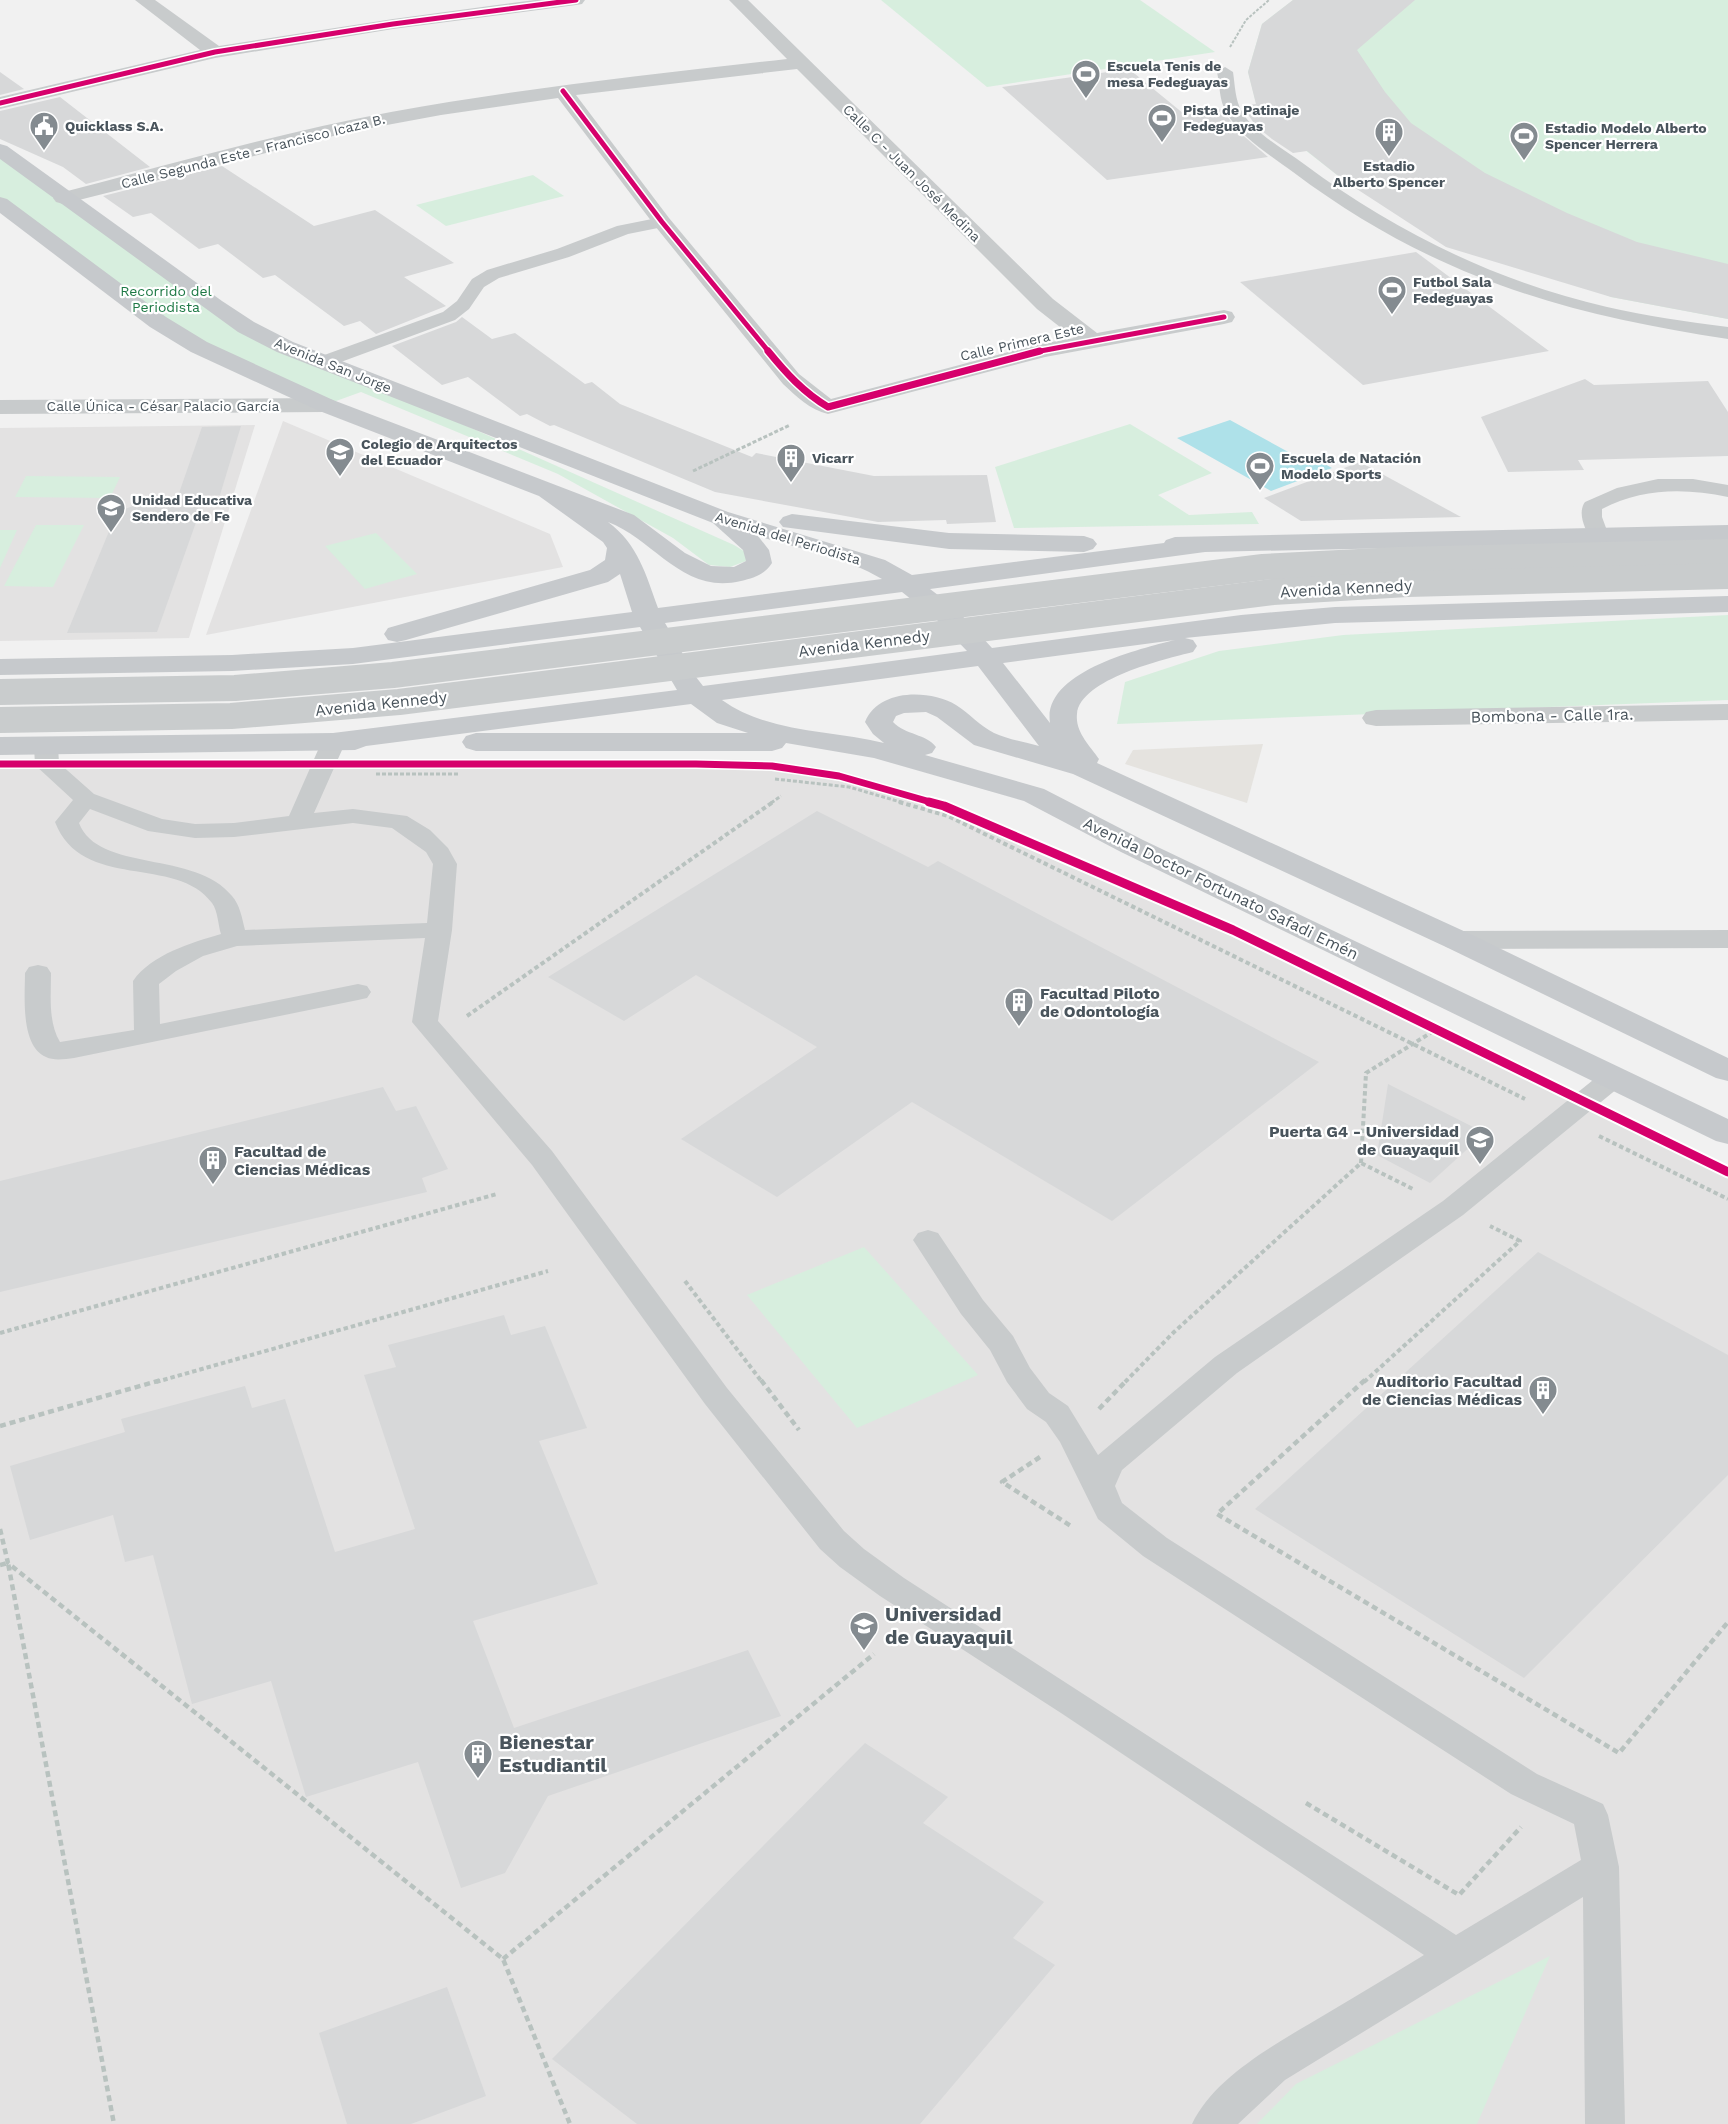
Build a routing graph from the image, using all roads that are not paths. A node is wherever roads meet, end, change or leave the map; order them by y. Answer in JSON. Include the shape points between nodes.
{"nodes":[{"id":1,"x":144,"y":0,"type":"edge"},
{"id":2,"x":576,"y":0,"type":"edge"},
{"id":3,"x":738,"y":0,"type":"edge"},
{"id":4,"x":215,"y":52,"type":"junction"},
{"id":5,"x":800,"y":63,"type":"junction"},
{"id":6,"x":1225,"y":72,"type":"road end"},
{"id":7,"x":562,"y":92,"type":"junction"},
{"id":8,"x":0,"y":103,"type":"edge"},
{"id":9,"x":0,"y":150,"type":"edge"},
{"id":10,"x":63,"y":198,"type":"junction"},
{"id":11,"x":0,"y":203,"type":"edge"},
{"id":12,"x":662,"y":222,"type":"junction"},
{"id":13,"x":1224,"y":317,"type":"dead end"},
{"id":14,"x":1728,"y":333,"type":"edge"},
{"id":15,"x":1091,"y":340,"type":"junction"},
{"id":16,"x":323,"y":362,"type":"junction"},
{"id":17,"x":325,"y":405,"type":"junction"},
{"id":18,"x":0,"y":407,"type":"edge"},
{"id":19,"x":546,"y":489,"type":"junction"},
{"id":20,"x":1728,"y":491,"type":"edge"},
{"id":21,"x":710,"y":514,"type":"junction"},
{"id":22,"x":1728,"y":533,"type":"edge"},
{"id":23,"x":1599,"y":536,"type":"junction"},
{"id":24,"x":1198,"y":546,"type":"junction"},
{"id":25,"x":620,"y":547,"type":"junction"},
{"id":26,"x":1727,"y":552,"type":"edge"},
{"id":27,"x":1119,"y":556,"type":"junction"},
{"id":28,"x":1728,"y":576,"type":"edge"},
{"id":29,"x":908,"y":584,"type":"junction"},
{"id":30,"x":1728,"y":604,"type":"edge"},
{"id":31,"x":1335,"y":615,"type":"junction"},
{"id":32,"x":647,"y":616,"type":"junction"},
{"id":33,"x":1164,"y":632,"type":"junction"},
{"id":34,"x":475,"y":641,"type":"junction"},
{"id":35,"x":984,"y":655,"type":"junction"},
{"id":36,"x":232,"y":663,"type":"junction"},
{"id":37,"x":0,"y":667,"type":"edge"},
{"id":38,"x":0,"y":692,"type":"edge"},
{"id":39,"x":697,"y":696,"type":"junction"},
{"id":40,"x":1728,"y":712,"type":"edge"},
{"id":41,"x":1376,"y":718,"type":"dead end"},
{"id":42,"x":0,"y":720,"type":"edge"},
{"id":43,"x":496,"y":722,"type":"junction"},
{"id":44,"x":837,"y":744,"type":"junction"},
{"id":45,"x":0,"y":746,"type":"edge"},
{"id":46,"x":46,"y":746,"type":"junction"},
{"id":47,"x":329,"y":752,"type":"junction"},
{"id":48,"x":1099,"y":775,"type":"junction"},
{"id":49,"x":1034,"y":795,"type":"junction"},
{"id":50,"x":86,"y":799,"type":"junction"},
{"id":51,"x":298,"y":824,"type":"junction"},
{"id":52,"x":439,"y":930,"type":"junction"},
{"id":53,"x":235,"y":938,"type":"junction"},
{"id":54,"x":1728,"y":939,"type":"edge"},
{"id":55,"x":1457,"y":940,"type":"junction"},
{"id":56,"x":38,"y":973,"type":"dead end"},
{"id":57,"x":358,"y":992,"type":"dead end"},
{"id":58,"x":147,"y":1035,"type":"junction"},
{"id":59,"x":1728,"y":1071,"type":"edge"},
{"id":60,"x":1613,"y":1078,"type":"junction"},
{"id":61,"x":1728,"y":1133,"type":"edge"},
{"id":62,"x":928,"y":1240,"type":"dead end"},
{"id":63,"x":1099,"y":1486,"type":"junction"},
{"id":64,"x":1601,"y":1866,"type":"junction"},
{"id":65,"x":1457,"y":1956,"type":"junction"},
{"id":66,"x":1212,"y":2124,"type":"edge"},
{"id":67,"x":1605,"y":2124,"type":"edge"}],
"edges":[{"from":1,"to":4,"type":"street"},
{"from":2,"to":4,"type":"street"},
{"from":3,"to":5,"type":"street","name":"Calle C - Juan José Medina"},
{"from":4,"to":8,"type":"street"},
{"from":5,"to":7,"type":"street","name":"Calle Segunda Este - Francisco Icaza B."},
{"from":5,"to":15,"type":"street","name":"Calle C - Juan José Medina","via":[[1045,304]]},
{"from":6,"to":14,"type":"lane","via":[[1234,111],[1260,138],[1359,211],[1436,252],[1532,292],[1589,308]]},
{"from":7,"to":10,"type":"street","name":"Calle Segunda Este - Francisco Icaza B.","via":[[328,131]]},
{"from":7,"to":12,"type":"street"},
{"from":9,"to":10,"type":"main road","name":"Avenida San Jorge"},
{"from":10,"to":16,"type":"main road","name":"Avenida San Jorge","via":[[246,327]]},
{"from":11,"to":17,"type":"main road","via":[[158,322],[240,368]]},
{"from":12,"to":15,"type":"street","name":"Calle Primera Este","via":[[791,379],[828,407]]},
{"from":12,"to":16,"type":"lane","via":[[623,230],[493,274],[478,283],[463,305],[449,316]]},
{"from":13,"to":15,"type":"street","name":"Calle Primera Este"},
{"from":16,"to":21,"type":"main road","name":"Avenida San Jorge"},
{"from":17,"to":18,"type":"street","name":"Calle Única - César Palacio García"},
{"from":17,"to":19,"type":"main road"},
{"from":19,"to":21,"type":"main road","via":[[625,520],[699,573],[727,576],[755,567],[759,562],[757,551]]},
{"from":19,"to":25,"type":"main road"},
{"from":20,"to":23,"type":"lane","via":[[1676,485],[1642,487],[1611,495],[1592,506]]},
{"from":21,"to":24,"type":"main road","via":[[949,541]]},
{"from":21,"to":29,"type":"main road","name":"Avenida del Periodista","via":[[849,555]]},
{"from":22,"to":23,"type":"main road"},
{"from":23,"to":24,"type":"main road"},
{"from":24,"to":27,"type":"main road"},
{"from":25,"to":32,"type":"main road"},
{"from":25,"to":36,"type":"main road","via":[[618,562],[586,581],[353,646]]},
{"from":26,"to":38,"type":"main road","name":"Avenida Kennedy","bridge":true,"via":[[1263,567],[393,675],[235,688]]},
{"from":27,"to":29,"type":"main road"},
{"from":27,"to":33,"type":"main road","via":[[1072,571],[1054,588],[1055,599],[1064,610],[1086,622]]},
{"from":28,"to":42,"type":"main road","name":"Avenida Kennedy","bridge":true,"via":[[1407,584],[1273,592],[399,702],[231,716]]},
{"from":29,"to":32,"type":"main road"},
{"from":29,"to":35,"type":"main road","name":"Avenida del Periodista","via":[[945,614]]},
{"from":30,"to":31,"type":"main road"},
{"from":31,"to":33,"type":"main road"},
{"from":31,"to":48,"type":"main road","via":[[1234,632],[1148,655],[1117,665],[1077,690],[1066,700],[1063,711],[1066,735]]},
{"from":32,"to":34,"type":"main road"},
{"from":32,"to":39,"type":"main road","via":[[684,681]]},
{"from":33,"to":35,"type":"main road"},
{"from":34,"to":36,"type":"main road","via":[[297,661]]},
{"from":34,"to":43,"type":"main road","via":[[514,640],[548,645],[574,660],[578,673],[576,686],[554,703]]},
{"from":35,"to":39,"type":"main road"},
{"from":35,"to":48,"type":"main road","via":[[1055,748]]},
{"from":36,"to":37,"type":"main road"},
{"from":39,"to":43,"type":"main road"},
{"from":39,"to":44,"type":"main road","name":"Avenida Doctor Fortunato Safadi Emén","via":[[745,725]]},
{"from":40,"to":41,"type":"street","name":"Bombona - Calle 1ra."},
{"from":43,"to":47,"type":"main road"},
{"from":44,"to":47,"type":"main road"},
{"from":44,"to":49,"type":"main road","name":"Avenida Doctor Fortunato Safadi Emén","via":[[878,750]]},
{"from":45,"to":46,"type":"main road"},
{"from":46,"to":47,"type":"main road"},
{"from":46,"to":50,"type":"lane","via":[[47,765]]},
{"from":47,"to":51,"type":"lane"},
{"from":48,"to":49,"type":"main road","via":[[984,739],[936,705],[904,704],[882,714],[879,722],[894,738],[936,751]]},
{"from":48,"to":55,"type":"main road"},
{"from":49,"to":60,"type":"main road","name":"Avenida Doctor Fortunato Safadi Emén"},
{"from":50,"to":51,"type":"lane","via":[[156,826],[195,831]]},
{"from":50,"to":53,"type":"lane","via":[[68,822],[71,835],[82,846],[103,856],[161,868],[211,888],[224,901]]},
{"from":51,"to":52,"type":"lane","via":[[353,816],[398,821],[422,835],[445,864]]},
{"from":52,"to":53,"type":"lane"},
{"from":52,"to":65,"type":"lane","via":[[425,1022],[542,1158],[716,1396],[832,1540],[892,1587]]},
{"from":53,"to":58,"type":"lane","via":[[194,951],[146,981]]},
{"from":54,"to":55,"type":"street"},
{"from":55,"to":59,"type":"main road"},
{"from":56,"to":58,"type":"lane","via":[[41,1034],[53,1050],[74,1050]]},
{"from":57,"to":58,"type":"lane"},
{"from":60,"to":61,"type":"main road","name":"Avenida Doctor Fortunato Safadi Emén"},
{"from":60,"to":63,"type":"lane","via":[[1453,1209],[1226,1365],[1109,1463]]},
{"from":62,"to":63,"type":"lane","via":[[1038,1401],[1057,1414]]},
{"from":63,"to":64,"type":"lane","via":[[1109,1510],[1155,1547],[1524,1784],[1590,1815]]},
{"from":64,"to":65,"type":"lane"},
{"from":64,"to":67,"type":"lane"},
{"from":65,"to":66,"type":"lane","via":[[1271,2068]]}]}
